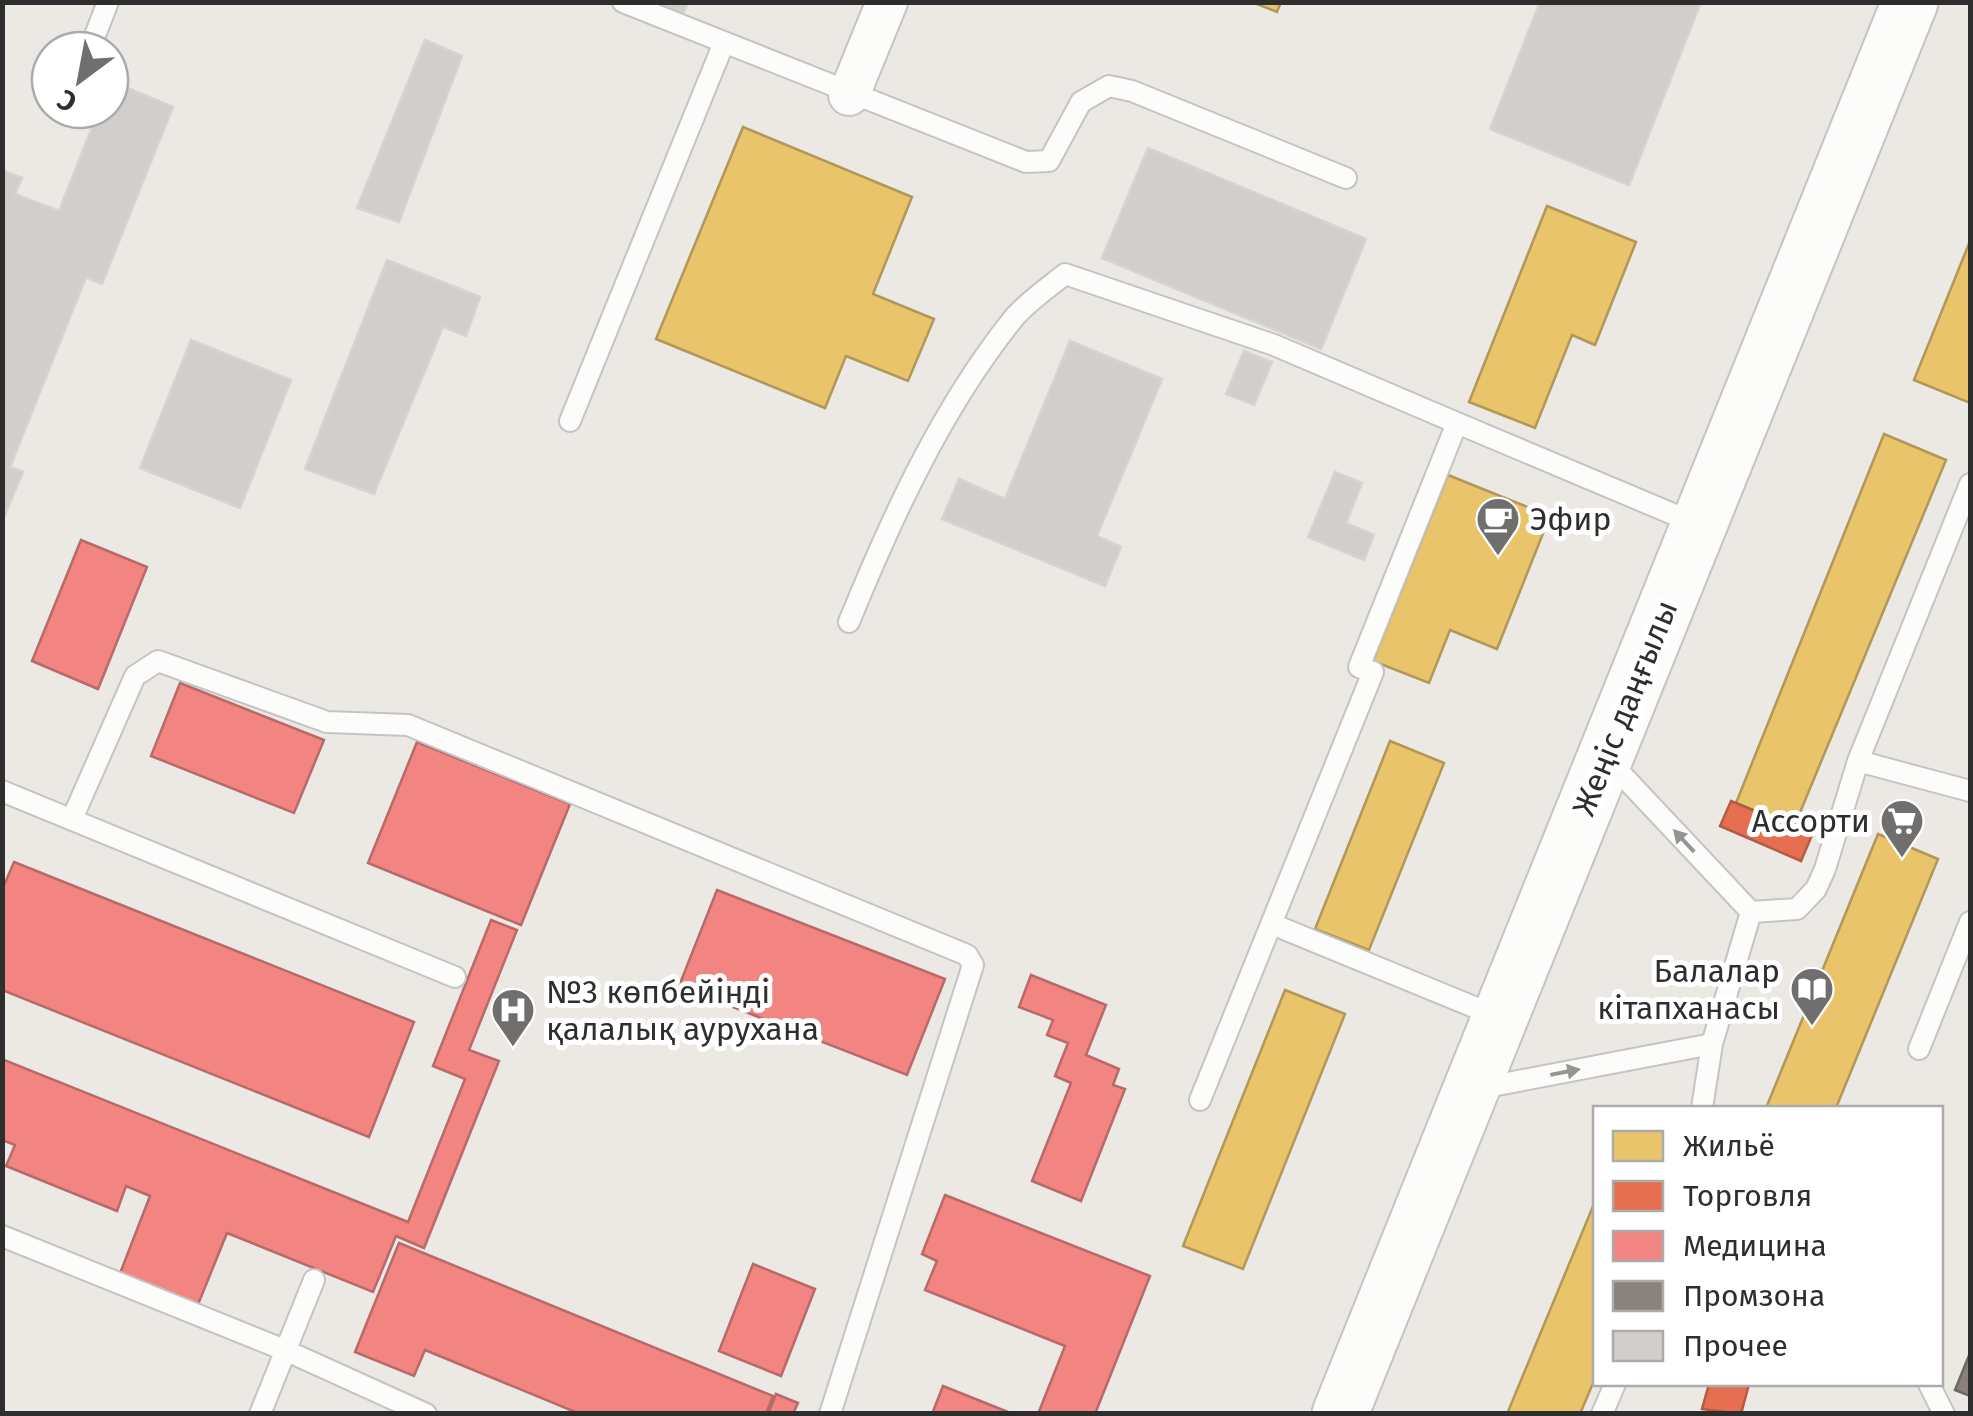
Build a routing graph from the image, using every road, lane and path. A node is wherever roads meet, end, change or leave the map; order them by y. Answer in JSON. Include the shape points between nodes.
{"nodes":[{"id":1,"x":108,"y":2,"type":"edge"},
{"id":2,"x":623,"y":2,"type":"edge"},
{"id":3,"x":887,"y":2,"type":"edge"},
{"id":4,"x":1910,"y":2,"type":"edge"},
{"id":5,"x":97,"y":30,"type":"edge"},
{"id":6,"x":723,"y":45,"type":"junction"},
{"id":7,"x":850,"y":95,"type":"junction"},
{"id":8,"x":1346,"y":178,"type":"dead end"},
{"id":9,"x":570,"y":420,"type":"dead end"},
{"id":10,"x":1457,"y":422,"type":"junction"},
{"id":11,"x":1970,"y":484,"type":"edge"},
{"id":12,"x":1701,"y":525,"type":"junction"},
{"id":13,"x":849,"y":622,"type":"dead end"},
{"id":14,"x":1606,"y":757,"type":"junction"},
{"id":15,"x":1858,"y":761,"type":"junction"},
{"id":16,"x":2,"y":791,"type":"edge"},
{"id":17,"x":1970,"y":791,"type":"edge"},
{"id":18,"x":72,"y":819,"type":"junction"},
{"id":19,"x":1751,"y":912,"type":"junction"},
{"id":20,"x":1970,"y":922,"type":"edge"},
{"id":21,"x":1272,"y":924,"type":"junction"},
{"id":22,"x":455,"y":976,"type":"dead end"},
{"id":23,"x":1498,"y":1017,"type":"junction"},
{"id":24,"x":1712,"y":1044,"type":"junction"},
{"id":25,"x":1919,"y":1049,"type":"dead end"},
{"id":26,"x":1469,"y":1090,"type":"junction"},
{"id":27,"x":1200,"y":1100,"type":"dead end"},
{"id":28,"x":1702,"y":1106,"type":"edge"},
{"id":29,"x":2,"y":1236,"type":"edge"},
{"id":30,"x":314,"y":1280,"type":"dead end"},
{"id":31,"x":287,"y":1351,"type":"junction"},
{"id":32,"x":1614,"y":1386,"type":"edge"},
{"id":33,"x":1930,"y":1386,"type":"edge"},
{"id":34,"x":260,"y":1414,"type":"edge"},
{"id":35,"x":426,"y":1414,"type":"edge"},
{"id":36,"x":830,"y":1414,"type":"edge"},
{"id":37,"x":1340,"y":1414,"type":"edge"},
{"id":38,"x":1602,"y":1414,"type":"edge"},
{"id":39,"x":1944,"y":1414,"type":"edge"}],
"edges":[{"from":1,"to":5,"type":"lane"},
{"from":2,"to":6,"type":"lane"},
{"from":3,"to":7,"type":"street"},
{"from":4,"to":12,"type":"main road","name":"Жеңіс даңғылы"},
{"from":6,"to":7,"type":"lane"},
{"from":6,"to":9,"type":"lane"},
{"from":7,"to":8,"type":"lane","via":[[1026,162],[1049,161],[1081,102],[1109,86]]},
{"from":10,"to":12,"type":"lane"},
{"from":10,"to":13,"type":"lane","via":[[1274,345],[1065,274],[1014,317],[942,424]]},
{"from":10,"to":21,"type":"lane","via":[[1360,667],[1374,672]]},
{"from":11,"to":15,"type":"lane"},
{"from":12,"to":14,"type":"main road","name":"Жеңіс даңғылы"},
{"from":19,"to":14,"type":"lane","one_way":true},
{"from":14,"to":23,"type":"main road","name":"Жеңіс даңғылы"},
{"from":15,"to":17,"type":"lane"},
{"from":15,"to":19,"type":"lane","via":[[1816,890],[1796,910]]},
{"from":16,"to":18,"type":"lane"},
{"from":18,"to":22,"type":"lane"},
{"from":18,"to":36,"type":"lane","via":[[135,676],[158,660],[327,722],[408,724],[967,955],[973,965]]},
{"from":19,"to":24,"type":"lane"},
{"from":20,"to":25,"type":"lane"},
{"from":21,"to":23,"type":"lane"},
{"from":21,"to":27,"type":"lane"},
{"from":23,"to":26,"type":"main road","name":"Жеңіс даңғылы"},
{"from":26,"to":24,"type":"lane","one_way":true},
{"from":24,"to":28,"type":"lane"},
{"from":26,"to":37,"type":"main road","name":"Жеңіс даңғылы"},
{"from":29,"to":31,"type":"lane"},
{"from":30,"to":31,"type":"lane"},
{"from":31,"to":34,"type":"lane"},
{"from":31,"to":35,"type":"lane"},
{"from":32,"to":38,"type":"lane"},
{"from":33,"to":39,"type":"lane"}]}
